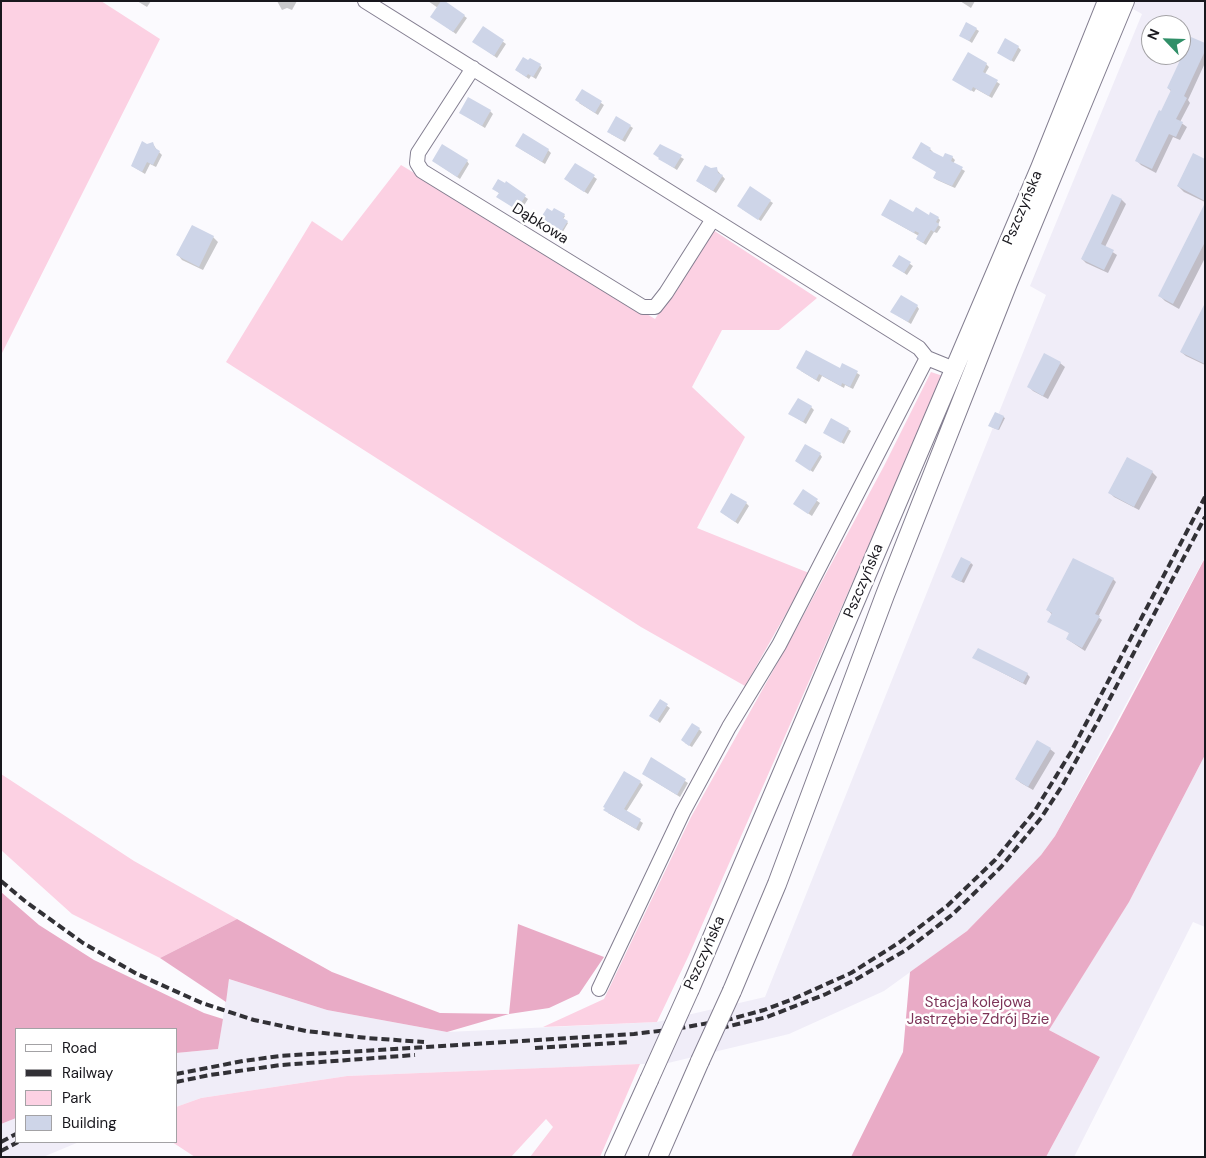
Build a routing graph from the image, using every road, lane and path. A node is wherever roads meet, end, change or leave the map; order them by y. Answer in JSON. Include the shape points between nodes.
{"nodes":[{"id":1,"x":365,"y":1,"type":"edge"},
{"id":2,"x":1107,"y":1,"type":"edge"},
{"id":3,"x":1125,"y":1,"type":"edge"},
{"id":4,"x":473,"y":68,"type":"junction"},
{"id":5,"x":713,"y":219,"type":"junction"},
{"id":6,"x":927,"y":358,"type":"junction"},
{"id":7,"x":954,"y":369,"type":"junction"},
{"id":8,"x":599,"y":989,"type":"dead end"},
{"id":9,"x":614,"y":1157,"type":"edge"},
{"id":10,"x":658,"y":1157,"type":"edge"}],
"edges":[{"from":1,"to":4,"type":"street"},
{"from":2,"to":7,"type":"main road","name":"Pszczyńska"},
{"from":3,"to":10,"type":"main road","name":"Pszczyńska","bridge":true,"via":[[997,311],[885,595],[777,884]]},
{"from":4,"to":5,"type":"street"},
{"from":4,"to":5,"type":"street","name":"Dąbkowa","via":[[418,152],[416,163],[422,171],[643,307],[655,307]]},
{"from":5,"to":6,"type":"street","via":[[919,348]]},
{"from":6,"to":7,"type":"street"},
{"from":6,"to":8,"type":"street","via":[[779,645],[683,812]]},
{"from":7,"to":9,"type":"main road","name":"Pszczyńska","bridge":true,"via":[[794,748]]}]}
